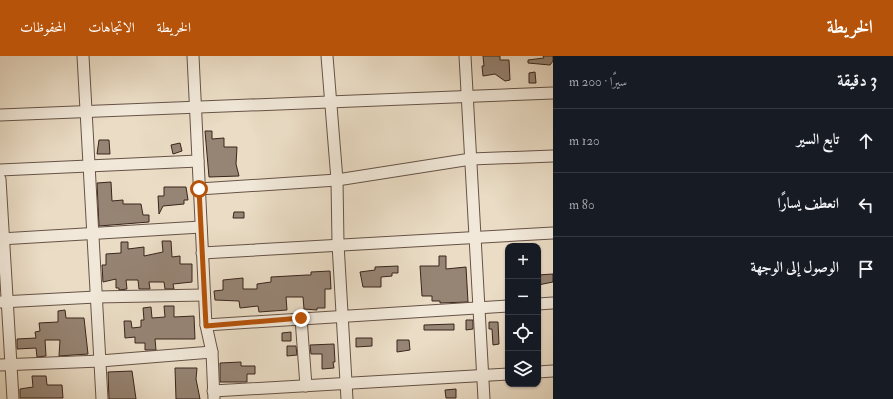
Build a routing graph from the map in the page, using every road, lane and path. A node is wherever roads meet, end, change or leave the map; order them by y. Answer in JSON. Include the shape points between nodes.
{"nodes":[{"id":1,"x":83,"y":56,"type":"edge"},
{"id":2,"x":193,"y":56,"type":"edge"},
{"id":3,"x":327,"y":56,"type":"edge"},
{"id":4,"x":465,"y":56,"type":"edge"},
{"id":5,"x":553,"y":93,"type":"edge"},
{"id":6,"x":467,"y":96,"type":"junction"},
{"id":7,"x":330,"y":102,"type":"junction"},
{"id":8,"x":196,"y":108,"type":"junction"},
{"id":9,"x":86,"y":112,"type":"junction"},
{"id":10,"x":0,"y":115,"type":"edge"},
{"id":11,"x":553,"y":156,"type":"edge"},
{"id":12,"x":471,"y":160,"type":"junction"},
{"id":13,"x":198,"y":161,"type":"junction"},
{"id":14,"x":89,"y":166,"type":"junction"},
{"id":15,"x":0,"y":170,"type":"edge"},
{"id":16,"x":0,"y":179,"type":"edge"},
{"id":17,"x":337,"y":180,"type":"junction"},
{"id":18,"x":199,"y":189,"type":"junction"},
{"id":19,"x":201,"y":226,"type":"junction"},
{"id":20,"x":553,"y":233,"type":"edge"},
{"id":21,"x":93,"y":234,"type":"junction"},
{"id":22,"x":475,"y":237,"type":"junction"},
{"id":23,"x":2,"y":238,"type":"edge"},
{"id":24,"x":338,"y":244,"type":"junction"},
{"id":25,"x":202,"y":253,"type":"junction"},
{"id":26,"x":204,"y":295,"type":"junction"},
{"id":27,"x":96,"y":297,"type":"junction"},
{"id":28,"x":4,"y":302,"type":"edge"},
{"id":29,"x":553,"y":303,"type":"edge"},
{"id":30,"x":541,"y":304,"type":"edge"},
{"id":31,"x":505,"y":306,"type":"edge"},
{"id":32,"x":478,"y":308,"type":"junction"},
{"id":33,"x":342,"y":315,"type":"junction"},
{"id":34,"x":301,"y":318,"type":"junction"},
{"id":35,"x":206,"y":326,"type":"junction"},
{"id":36,"x":212,"y":352,"type":"junction"},
{"id":37,"x":100,"y":361,"type":"junction"},
{"id":38,"x":5,"y":364,"type":"edge"},
{"id":39,"x":553,"y":371,"type":"edge"},
{"id":40,"x":541,"y":372,"type":"edge"},
{"id":41,"x":505,"y":374,"type":"edge"},
{"id":42,"x":482,"y":375,"type":"junction"},
{"id":43,"x":346,"y":384,"type":"junction"},
{"id":44,"x":306,"y":386,"type":"junction"},
{"id":45,"x":214,"y":395,"type":"edge"},
{"id":46,"x":13,"y":399,"type":"edge"},
{"id":47,"x":102,"y":399,"type":"edge"},
{"id":48,"x":347,"y":399,"type":"edge"},
{"id":49,"x":484,"y":399,"type":"edge"}],
"edges":[{"from":1,"to":9,"type":"street"},
{"from":2,"to":8,"type":"street"},
{"from":3,"to":7,"type":"street"},
{"from":4,"to":6,"type":"street"},
{"from":5,"to":6,"type":"street"},
{"from":6,"to":7,"type":"street"},
{"from":6,"to":12,"type":"street"},
{"from":7,"to":8,"type":"street"},
{"from":7,"to":17,"type":"street"},
{"from":8,"to":9,"type":"street"},
{"from":8,"to":13,"type":"street"},
{"from":9,"to":10,"type":"street"},
{"from":9,"to":14,"type":"street"},
{"from":11,"to":12,"type":"street"},
{"from":12,"to":17,"type":"street"},
{"from":12,"to":22,"type":"street"},
{"from":13,"to":14,"type":"street"},
{"from":13,"to":18,"type":"street"},
{"from":14,"to":15,"type":"street"},
{"from":14,"to":21,"type":"street"},
{"from":16,"to":23,"type":"street"},
{"from":17,"to":18,"type":"street"},
{"from":17,"to":24,"type":"street"},
{"from":18,"to":19,"type":"street"},
{"from":19,"to":21,"type":"street"},
{"from":19,"to":25,"type":"street"},
{"from":20,"to":22,"type":"street"},
{"from":21,"to":23,"type":"street"},
{"from":21,"to":27,"type":"street"},
{"from":22,"to":24,"type":"street"},
{"from":22,"to":32,"type":"street"},
{"from":23,"to":28,"type":"street"},
{"from":24,"to":25,"type":"street"},
{"from":24,"to":33,"type":"street"},
{"from":25,"to":26,"type":"street"},
{"from":26,"to":27,"type":"street"},
{"from":26,"to":35,"type":"street"},
{"from":27,"to":28,"type":"street"},
{"from":27,"to":37,"type":"street"},
{"from":28,"to":38,"type":"street"},
{"from":29,"to":30,"type":"street"},
{"from":31,"to":32,"type":"street"},
{"from":32,"to":33,"type":"street"},
{"from":32,"to":42,"type":"street"},
{"from":33,"to":34,"type":"street"},
{"from":33,"to":43,"type":"street"},
{"from":34,"to":35,"type":"street"},
{"from":34,"to":44,"type":"street"},
{"from":35,"to":36,"type":"street"},
{"from":36,"to":37,"type":"street"},
{"from":36,"to":45,"type":"street"},
{"from":37,"to":38,"type":"street"},
{"from":37,"to":47,"type":"street"},
{"from":38,"to":46,"type":"street"},
{"from":39,"to":40,"type":"street"},
{"from":41,"to":42,"type":"street"},
{"from":42,"to":43,"type":"street"},
{"from":42,"to":49,"type":"street"},
{"from":43,"to":44,"type":"street"},
{"from":43,"to":48,"type":"street"},
{"from":44,"to":45,"type":"street"}]}
